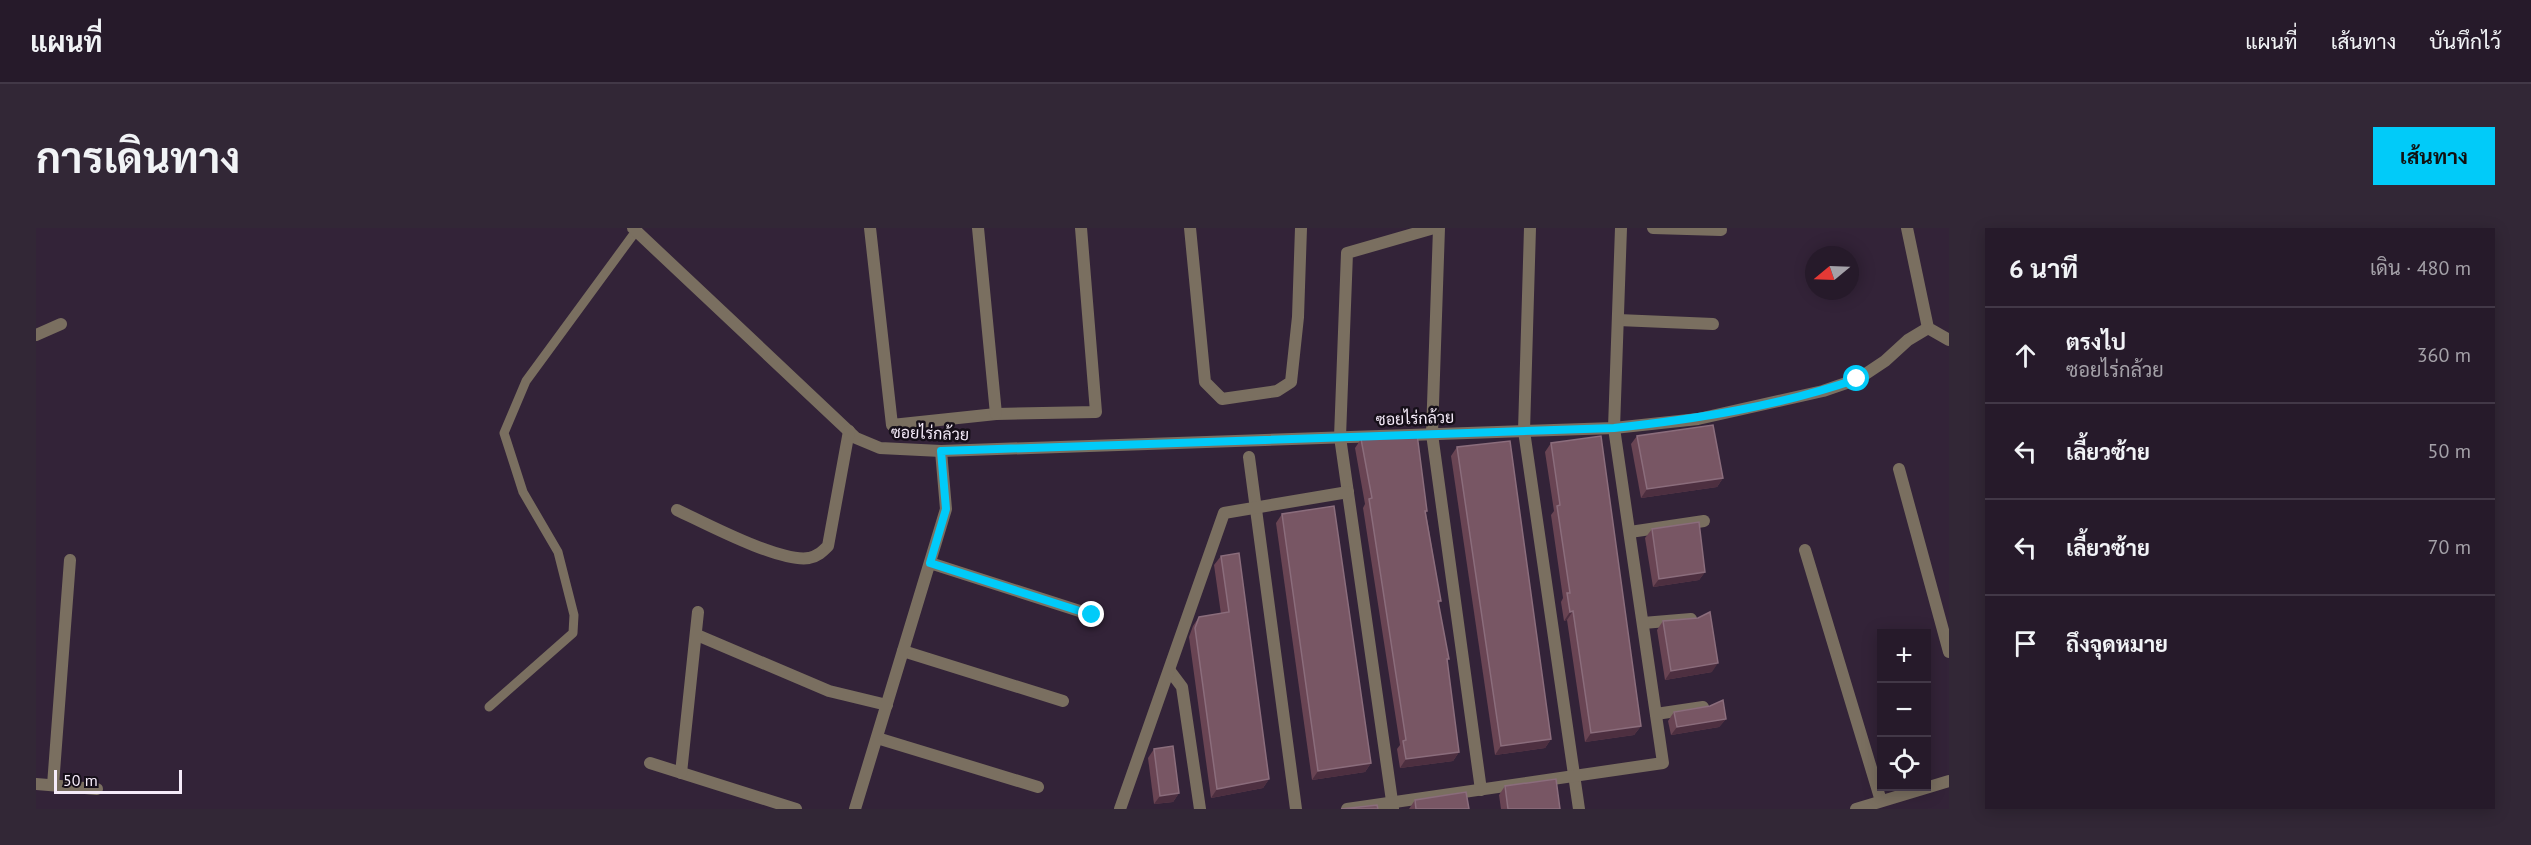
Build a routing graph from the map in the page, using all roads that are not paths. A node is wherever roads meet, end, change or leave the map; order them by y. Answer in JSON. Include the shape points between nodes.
{"nodes":[{"id":1,"x":870,"y":228,"type":"edge"},
{"id":2,"x":978,"y":228,"type":"edge"},
{"id":3,"x":1081,"y":228,"type":"edge"},
{"id":4,"x":1190,"y":228,"type":"edge"},
{"id":5,"x":1301,"y":228,"type":"edge"},
{"id":6,"x":1434,"y":228,"type":"edge"},
{"id":7,"x":1439,"y":228,"type":"edge"},
{"id":8,"x":1530,"y":228,"type":"edge"},
{"id":9,"x":1621,"y":228,"type":"edge"},
{"id":10,"x":1653,"y":228,"type":"edge"},
{"id":11,"x":1907,"y":228,"type":"edge"},
{"id":12,"x":635,"y":229,"type":"edge"},
{"id":13,"x":1721,"y":230,"type":"dead end"},
{"id":14,"x":1618,"y":321,"type":"junction"},
{"id":15,"x":62,"y":324,"type":"dead end"},
{"id":16,"x":1713,"y":324,"type":"dead end"},
{"id":17,"x":1928,"y":328,"type":"junction"},
{"id":18,"x":36,"y":335,"type":"edge"},
{"id":19,"x":1949,"y":340,"type":"edge"},
{"id":20,"x":996,"y":414,"type":"junction"},
{"id":21,"x":1614,"y":428,"type":"junction"},
{"id":22,"x":849,"y":431,"type":"junction"},
{"id":23,"x":1524,"y":431,"type":"junction"},
{"id":24,"x":1432,"y":434,"type":"junction"},
{"id":25,"x":1340,"y":437,"type":"junction"},
{"id":26,"x":941,"y":451,"type":"junction"},
{"id":27,"x":1249,"y":457,"type":"dead end"},
{"id":28,"x":1899,"y":469,"type":"dead end"},
{"id":29,"x":1348,"y":492,"type":"junction"},
{"id":30,"x":1255,"y":506,"type":"junction"},
{"id":31,"x":677,"y":510,"type":"dead end"},
{"id":32,"x":1704,"y":521,"type":"dead end"},
{"id":33,"x":1630,"y":532,"type":"junction"},
{"id":34,"x":1805,"y":550,"type":"dead end"},
{"id":35,"x":70,"y":560,"type":"dead end"},
{"id":36,"x":930,"y":563,"type":"junction"},
{"id":37,"x":698,"y":612,"type":"dead end"},
{"id":38,"x":1092,"y":615,"type":"dead end"},
{"id":39,"x":1691,"y":619,"type":"edge"},
{"id":40,"x":1643,"y":623,"type":"junction"},
{"id":41,"x":697,"y":635,"type":"junction"},
{"id":42,"x":903,"y":651,"type":"junction"},
{"id":43,"x":1949,"y":652,"type":"edge"},
{"id":44,"x":1170,"y":671,"type":"junction"},
{"id":45,"x":1063,"y":701,"type":"dead end"},
{"id":46,"x":887,"y":705,"type":"junction"},
{"id":47,"x":489,"y":707,"type":"dead end"},
{"id":48,"x":1703,"y":707,"type":"edge"},
{"id":49,"x":1656,"y":714,"type":"junction"},
{"id":50,"x":877,"y":738,"type":"junction"},
{"id":51,"x":650,"y":763,"type":"dead end"},
{"id":52,"x":681,"y":773,"type":"junction"},
{"id":53,"x":1574,"y":776,"type":"junction"},
{"id":54,"x":1949,"y":781,"type":"edge"},
{"id":55,"x":36,"y":784,"type":"edge"},
{"id":56,"x":53,"y":786,"type":"junction"},
{"id":57,"x":1038,"y":787,"type":"dead end"},
{"id":58,"x":97,"y":789,"type":"dead end"},
{"id":59,"x":1481,"y":790,"type":"junction"},
{"id":60,"x":1881,"y":801,"type":"junction"},
{"id":61,"x":1393,"y":806,"type":"edge"},
{"id":62,"x":796,"y":809,"type":"edge"},
{"id":63,"x":855,"y":809,"type":"edge"},
{"id":64,"x":1120,"y":809,"type":"edge"},
{"id":65,"x":1200,"y":809,"type":"edge"},
{"id":66,"x":1296,"y":809,"type":"edge"},
{"id":67,"x":1347,"y":809,"type":"edge"},
{"id":68,"x":1579,"y":809,"type":"edge"},
{"id":69,"x":1856,"y":809,"type":"edge"}],
"edges":[{"from":1,"to":20,"type":"street","via":[[892,425]]},
{"from":2,"to":20,"type":"street"},
{"from":3,"to":20,"type":"street","via":[[1096,412]]},
{"from":4,"to":5,"type":"street","via":[[1205,382],[1222,399],[1277,391],[1291,382]]},
{"from":6,"to":25,"type":"street","via":[[1347,253]]},
{"from":7,"to":24,"type":"street"},
{"from":8,"to":23,"type":"street"},
{"from":9,"to":14,"type":"street"},
{"from":10,"to":13,"type":"street"},
{"from":11,"to":17,"type":"street"},
{"from":12,"to":22,"type":"street"},
{"from":12,"to":47,"type":"lane","via":[[526,381],[504,433],[523,492],[558,552],[574,615],[573,633]]},
{"from":14,"to":16,"type":"street"},
{"from":14,"to":21,"type":"street"},
{"from":15,"to":18,"type":"street"},
{"from":17,"to":19,"type":"street"},
{"from":17,"to":21,"type":"street","name":"ซอยไร่กล้วย","via":[[1857,379],[1823,391],[1698,419]]},
{"from":21,"to":23,"type":"street","name":"ซอยไร่กล้วย"},
{"from":21,"to":33,"type":"street"},
{"from":22,"to":26,"type":"street","name":"ซอยไร่กล้วย","via":[[880,448]]},
{"from":22,"to":31,"type":"street","via":[[828,546],[820,555],[806,559],[759,548]]},
{"from":23,"to":24,"type":"street","name":"ซอยไร่กล้วย"},
{"from":23,"to":53,"type":"street"},
{"from":24,"to":25,"type":"street","name":"ซอยไร่กล้วย"},
{"from":24,"to":59,"type":"street"},
{"from":25,"to":26,"type":"street","name":"ซอยไร่กล้วย"},
{"from":25,"to":29,"type":"street"},
{"from":26,"to":36,"type":"street","via":[[946,509]]},
{"from":27,"to":30,"type":"street"},
{"from":28,"to":43,"type":"street"},
{"from":29,"to":30,"type":"street"},
{"from":29,"to":61,"type":"street"},
{"from":30,"to":44,"type":"street","via":[[1224,513]]},
{"from":30,"to":66,"type":"street"},
{"from":32,"to":33,"type":"street"},
{"from":33,"to":40,"type":"street"},
{"from":34,"to":60,"type":"street"},
{"from":35,"to":56,"type":"street"},
{"from":36,"to":38,"type":"street"},
{"from":36,"to":42,"type":"street"},
{"from":37,"to":41,"type":"street"},
{"from":39,"to":40,"type":"street"},
{"from":40,"to":49,"type":"street"},
{"from":41,"to":46,"type":"street","via":[[829,691]]},
{"from":41,"to":52,"type":"street"},
{"from":42,"to":45,"type":"street"},
{"from":42,"to":46,"type":"street"},
{"from":44,"to":64,"type":"street"},
{"from":44,"to":65,"type":"street","via":[[1182,687]]},
{"from":46,"to":50,"type":"street"},
{"from":48,"to":49,"type":"street"},
{"from":49,"to":53,"type":"street","via":[[1664,763]]},
{"from":50,"to":57,"type":"street"},
{"from":50,"to":63,"type":"street"},
{"from":51,"to":52,"type":"street"},
{"from":52,"to":62,"type":"street"},
{"from":53,"to":59,"type":"street"},
{"from":53,"to":68,"type":"street"},
{"from":54,"to":60,"type":"street"},
{"from":55,"to":56,"type":"street"},
{"from":56,"to":58,"type":"street"},
{"from":59,"to":61,"type":"street"},
{"from":60,"to":69,"type":"street"},
{"from":61,"to":67,"type":"street"}]}
